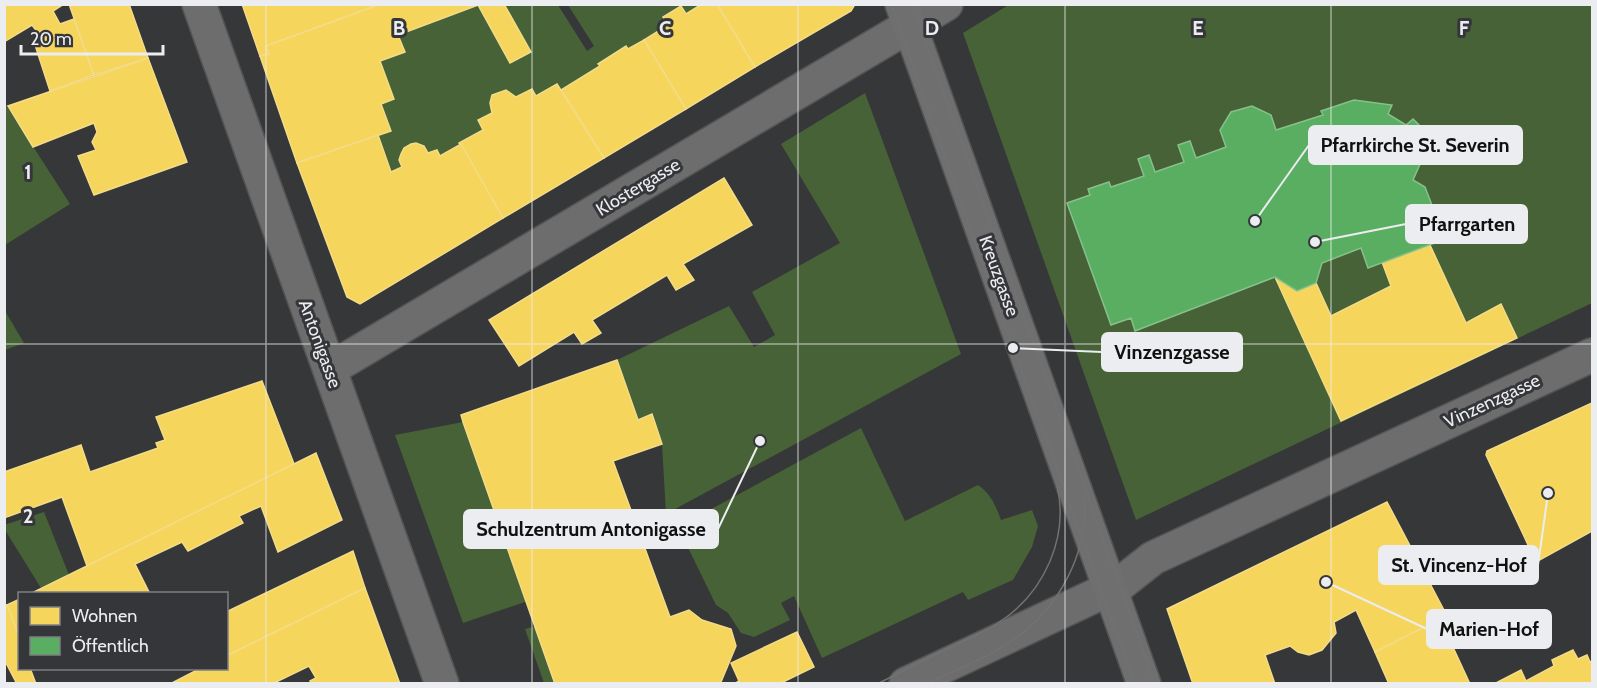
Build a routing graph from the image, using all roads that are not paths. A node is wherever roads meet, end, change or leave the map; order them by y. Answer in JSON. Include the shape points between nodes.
{"nodes":[{"id":1,"x":199,"y":4,"type":"edge"},
{"id":2,"x":946,"y":4,"type":"edge"},
{"id":3,"x":906,"y":16,"type":"edge"},
{"id":4,"x":1593,"y":355,"type":"edge"},
{"id":5,"x":330,"y":369,"type":"junction"},
{"id":6,"x":1110,"y":589,"type":"junction"},
{"id":7,"x":442,"y":684,"type":"edge"},
{"id":8,"x":906,"y":684,"type":"edge"},
{"id":9,"x":1144,"y":684,"type":"edge"}],
"edges":[{"from":1,"to":5,"type":"street","name":"Antonigasse"},
{"from":2,"to":3,"type":"street","name":"Klostergasse"},
{"from":3,"to":5,"type":"street","name":"Klostergasse"},
{"from":3,"to":6,"type":"street","name":"Kreuzgasse"},
{"from":4,"to":6,"type":"street","name":"Vinzenzgasse","via":[[1153,558]]},
{"from":5,"to":7,"type":"street","name":"Antonigasse"},
{"from":6,"to":8,"type":"street","name":"Vinzenzgasse"},
{"from":6,"to":9,"type":"street","name":"Kreuzgasse"}]}
